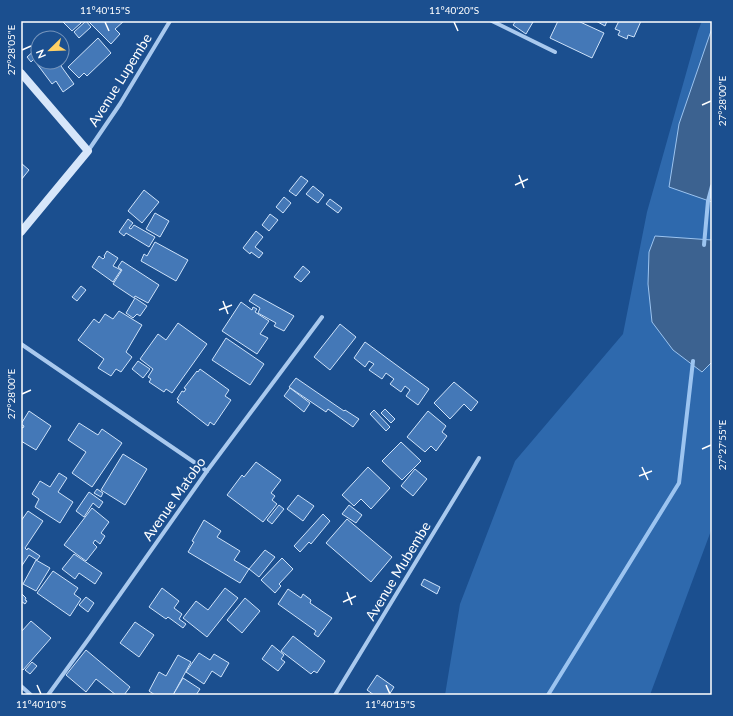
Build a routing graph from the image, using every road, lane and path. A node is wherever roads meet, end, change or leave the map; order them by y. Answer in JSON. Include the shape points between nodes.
{"nodes":[{"id":1,"x":170,"y":21,"type":"edge"},
{"id":2,"x":492,"y":21,"type":"edge"},
{"id":3,"x":555,"y":52,"type":"dead end"},
{"id":4,"x":21,"y":73,"type":"edge"},
{"id":5,"x":88,"y":151,"type":"junction"},
{"id":6,"x":21,"y":232,"type":"edge"},
{"id":7,"x":322,"y":317,"type":"dead end"},
{"id":8,"x":21,"y":344,"type":"edge"},
{"id":9,"x":479,"y":458,"type":"dead end"},
{"id":10,"x":207,"y":470,"type":"junction"},
{"id":11,"x":21,"y":686,"type":"edge"},
{"id":12,"x":31,"y":695,"type":"edge"},
{"id":13,"x":48,"y":695,"type":"edge"},
{"id":14,"x":335,"y":695,"type":"edge"}],
"edges":[{"from":1,"to":5,"type":"street","name":"Avenue Lupembe"},
{"from":2,"to":3,"type":"street"},
{"from":4,"to":5,"type":"street"},
{"from":5,"to":6,"type":"street"},
{"from":7,"to":10,"type":"street","name":"Avenue Matobo"},
{"from":8,"to":10,"type":"street"},
{"from":9,"to":14,"type":"street","name":"Avenue Mubembe"},
{"from":10,"to":13,"type":"street","name":"Avenue Matobo"},
{"from":11,"to":12,"type":"street"}]}
